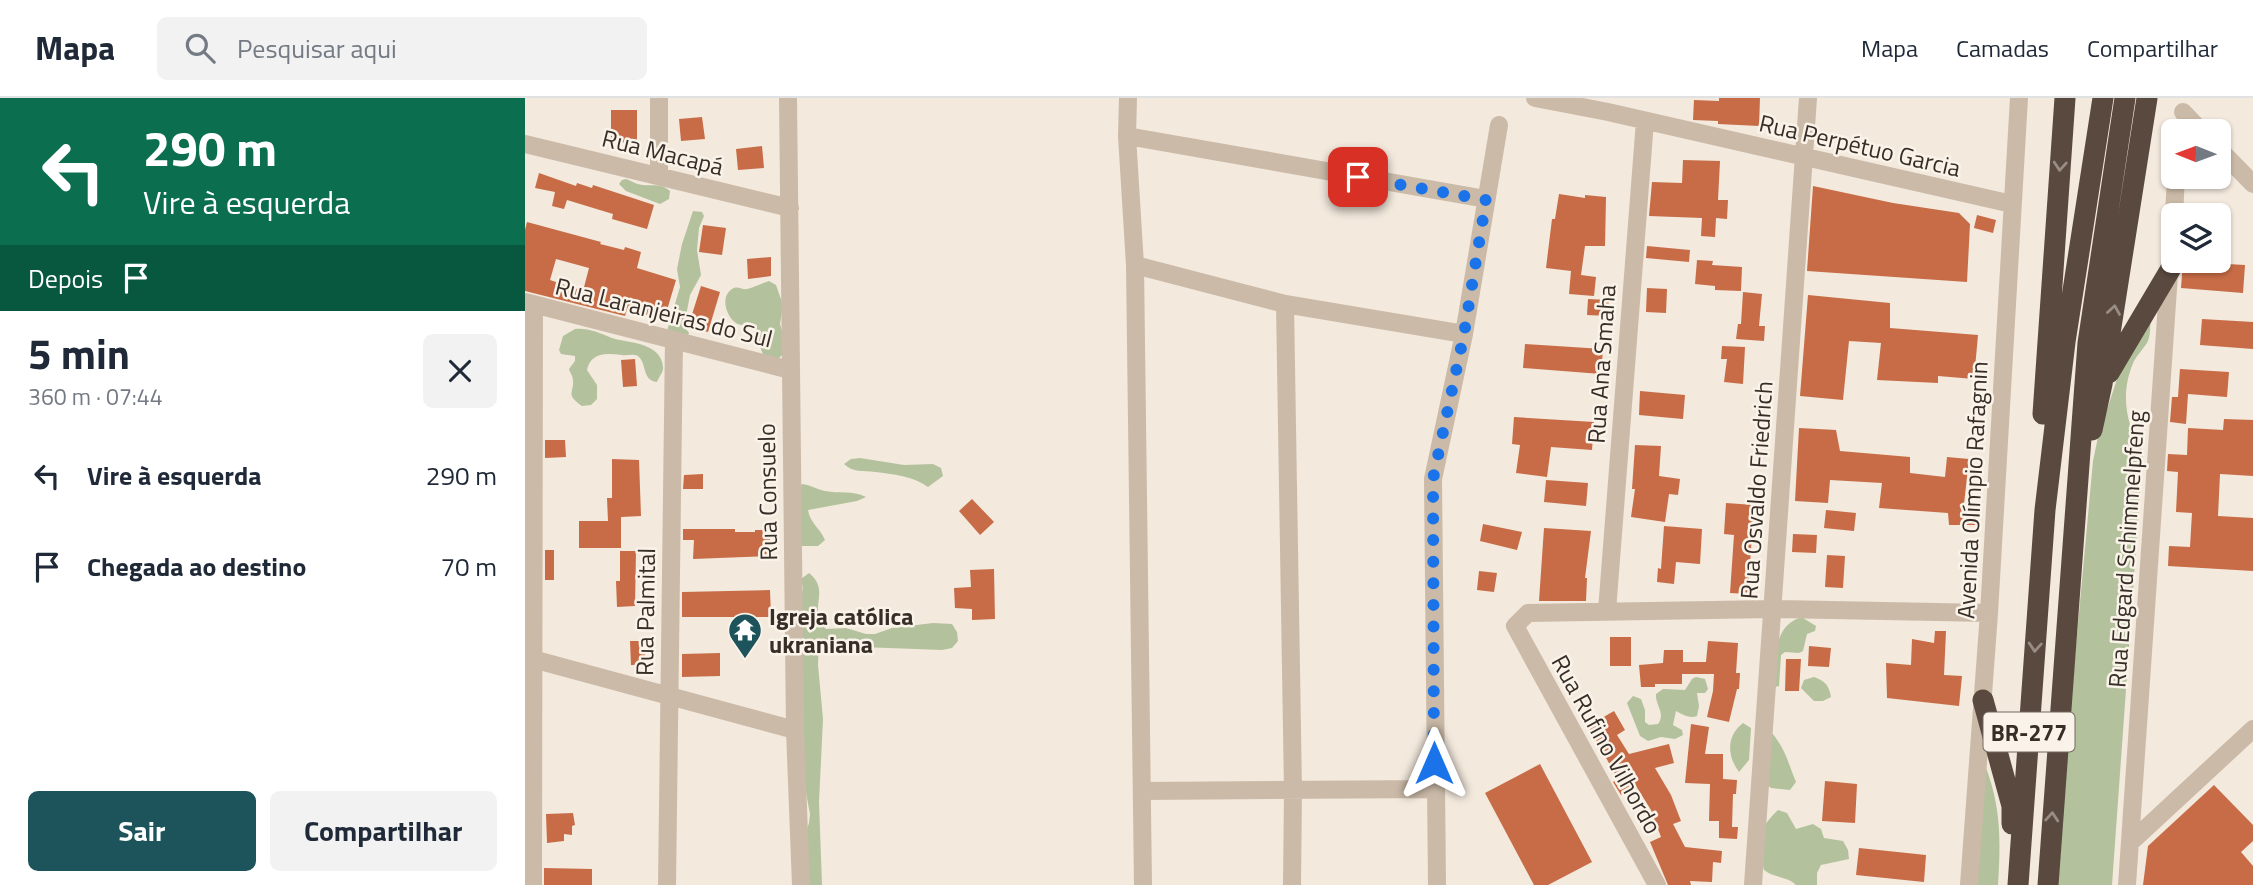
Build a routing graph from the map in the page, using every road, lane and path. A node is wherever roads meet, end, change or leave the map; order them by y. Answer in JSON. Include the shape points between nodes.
{"nodes":[{"id":1,"x":659,"y":98,"type":"edge"},
{"id":2,"x":788,"y":98,"type":"edge"},
{"id":3,"x":1128,"y":98,"type":"edge"},
{"id":4,"x":1535,"y":98,"type":"edge"},
{"id":5,"x":1808,"y":98,"type":"edge"},
{"id":6,"x":2019,"y":98,"type":"edge"},
{"id":7,"x":2065,"y":98,"type":"edge"},
{"id":8,"x":2103,"y":98,"type":"edge"},
{"id":9,"x":2125,"y":98,"type":"edge"},
{"id":10,"x":2147,"y":98,"type":"edge"},
{"id":11,"x":1613,"y":105,"type":"edge"},
{"id":12,"x":1645,"y":121,"type":"junction"},
{"id":13,"x":1499,"y":125,"type":"dead end"},
{"id":14,"x":1127,"y":136,"type":"junction"},
{"id":15,"x":525,"y":144,"type":"edge"},
{"id":16,"x":1804,"y":158,"type":"junction"},
{"id":17,"x":2231,"y":161,"type":"edge"},
{"id":18,"x":659,"y":176,"type":"junction"},
{"id":19,"x":2253,"y":184,"type":"edge"},
{"id":20,"x":1486,"y":200,"type":"junction"},
{"id":21,"x":2011,"y":204,"type":"junction"},
{"id":22,"x":790,"y":208,"type":"junction"},
{"id":23,"x":1135,"y":265,"type":"junction"},
{"id":24,"x":2167,"y":273,"type":"edge"},
{"id":25,"x":2169,"y":273,"type":"edge"},
{"id":26,"x":529,"y":303,"type":"edge"},
{"id":27,"x":1285,"y":304,"type":"junction"},
{"id":28,"x":1464,"y":334,"type":"junction"},
{"id":29,"x":674,"y":340,"type":"junction"},
{"id":30,"x":790,"y":370,"type":"junction"},
{"id":31,"x":2102,"y":384,"type":"junction"},
{"id":32,"x":2077,"y":497,"type":"junction"},
{"id":33,"x":2045,"y":510,"type":"junction"},
{"id":34,"x":1772,"y":609,"type":"junction"},
{"id":35,"x":1607,"y":611,"type":"junction"},
{"id":36,"x":1989,"y":612,"type":"junction"},
{"id":37,"x":530,"y":658,"type":"edge"},
{"id":38,"x":668,"y":694,"type":"junction"},
{"id":39,"x":1983,"y":700,"type":"junction"},
{"id":40,"x":2253,"y":729,"type":"edge"},
{"id":41,"x":795,"y":730,"type":"junction"},
{"id":42,"x":1434,"y":789,"type":"junction"},
{"id":43,"x":1293,"y":790,"type":"junction"},
{"id":44,"x":1142,"y":791,"type":"junction"},
{"id":45,"x":2130,"y":843,"type":"junction"},
{"id":46,"x":533,"y":885,"type":"edge"},
{"id":47,"x":667,"y":885,"type":"edge"},
{"id":48,"x":801,"y":885,"type":"edge"},
{"id":49,"x":1143,"y":885,"type":"edge"},
{"id":50,"x":1292,"y":885,"type":"edge"},
{"id":51,"x":1437,"y":885,"type":"edge"},
{"id":52,"x":1657,"y":885,"type":"edge"},
{"id":53,"x":1753,"y":885,"type":"edge"},
{"id":54,"x":1969,"y":885,"type":"edge"},
{"id":55,"x":2012,"y":885,"type":"edge"},
{"id":56,"x":2018,"y":885,"type":"edge"},
{"id":57,"x":2048,"y":885,"type":"edge"},
{"id":58,"x":2127,"y":885,"type":"edge"}],
"edges":[{"from":1,"to":18,"type":"street"},
{"from":2,"to":22,"type":"street","name":"Rua Consuelo"},
{"from":3,"to":14,"type":"street"},
{"from":4,"to":11,"type":"street","name":"Rua Perpétuo Garcia"},
{"from":5,"to":16,"type":"street","name":"Rua Osvaldo Friedrich"},
{"from":6,"to":21,"type":"street","name":"Avenida Olímpio Rafagnin"},
{"from":7,"to":33,"type":"highway","one_way":true,"via":[[2041,447]]},
{"from":8,"to":33,"type":"highway","number":"BR-277","via":[[2065,342]]},
{"from":9,"to":32,"type":"highway","number":"BR-277","via":[[2088,343]]},
{"from":31,"to":10,"type":"highway","one_way":true},
{"from":11,"to":12,"type":"street","name":"Rua Perpétuo Garcia"},
{"from":12,"to":16,"type":"street","name":"Rua Perpétuo Garcia"},
{"from":12,"to":35,"type":"street","name":"Rua Ana Smaha"},
{"from":13,"to":20,"type":"street"},
{"from":14,"to":20,"type":"street"},
{"from":14,"to":23,"type":"street"},
{"from":15,"to":18,"type":"street","name":"Rua Macapá"},
{"from":16,"to":21,"type":"street","name":"Rua Perpétuo Garcia"},
{"from":16,"to":34,"type":"street","name":"Rua Osvaldo Friedrich"},
{"from":17,"to":19,"type":"street"},
{"from":18,"to":22,"type":"street","name":"Rua Macapá"},
{"from":20,"to":28,"type":"street"},
{"from":21,"to":36,"type":"street","name":"Avenida Olímpio Rafagnin"},
{"from":22,"to":30,"type":"street","name":"Rua Consuelo"},
{"from":23,"to":27,"type":"street"},
{"from":23,"to":44,"type":"street"},
{"from":24,"to":31,"type":"highway"},
{"from":25,"to":45,"type":"street","name":"Rua Edgard Schimmelpfeng"},
{"from":26,"to":29,"type":"street","name":"Rua Laranjeiras do Sul"},
{"from":26,"to":37,"type":"street"},
{"from":27,"to":28,"type":"street"},
{"from":27,"to":43,"type":"street"},
{"from":28,"to":42,"type":"street","via":[[1433,479]]},
{"from":29,"to":30,"type":"street","name":"Rua Laranjeiras do Sul"},
{"from":29,"to":38,"type":"street","name":"Rua Palmital"},
{"from":30,"to":41,"type":"street","name":"Rua Consuelo"},
{"from":31,"to":32,"type":"highway"},
{"from":57,"to":32,"type":"highway","number":"BR-277","one_way":true},
{"from":33,"to":56,"type":"highway","number":"BR-277","one_way":true},
{"from":34,"to":35,"type":"street"},
{"from":34,"to":36,"type":"street"},
{"from":34,"to":53,"type":"street","name":"Rua Osvaldo Friedrich"},
{"from":35,"to":52,"type":"street","name":"Rua Rufino Vilhordo","via":[[1528,613],[1515,626]]},
{"from":36,"to":39,"type":"street","name":"Avenida Olímpio Rafagnin"},
{"from":37,"to":38,"type":"street"},
{"from":37,"to":46,"type":"street"},
{"from":38,"to":41,"type":"street"},
{"from":38,"to":47,"type":"street","name":"Rua Palmital"},
{"from":39,"to":54,"type":"street","name":"Avenida Olímpio Rafagnin"},
{"from":39,"to":55,"type":"highway","via":[[2012,806]]},
{"from":40,"to":45,"type":"street"},
{"from":41,"to":48,"type":"street","name":"Rua Consuelo"},
{"from":42,"to":43,"type":"street"},
{"from":42,"to":51,"type":"street"},
{"from":43,"to":44,"type":"street"},
{"from":43,"to":50,"type":"street"},
{"from":44,"to":49,"type":"street"},
{"from":45,"to":58,"type":"street","name":"Rua Edgard Schimmelpfeng"}]}
